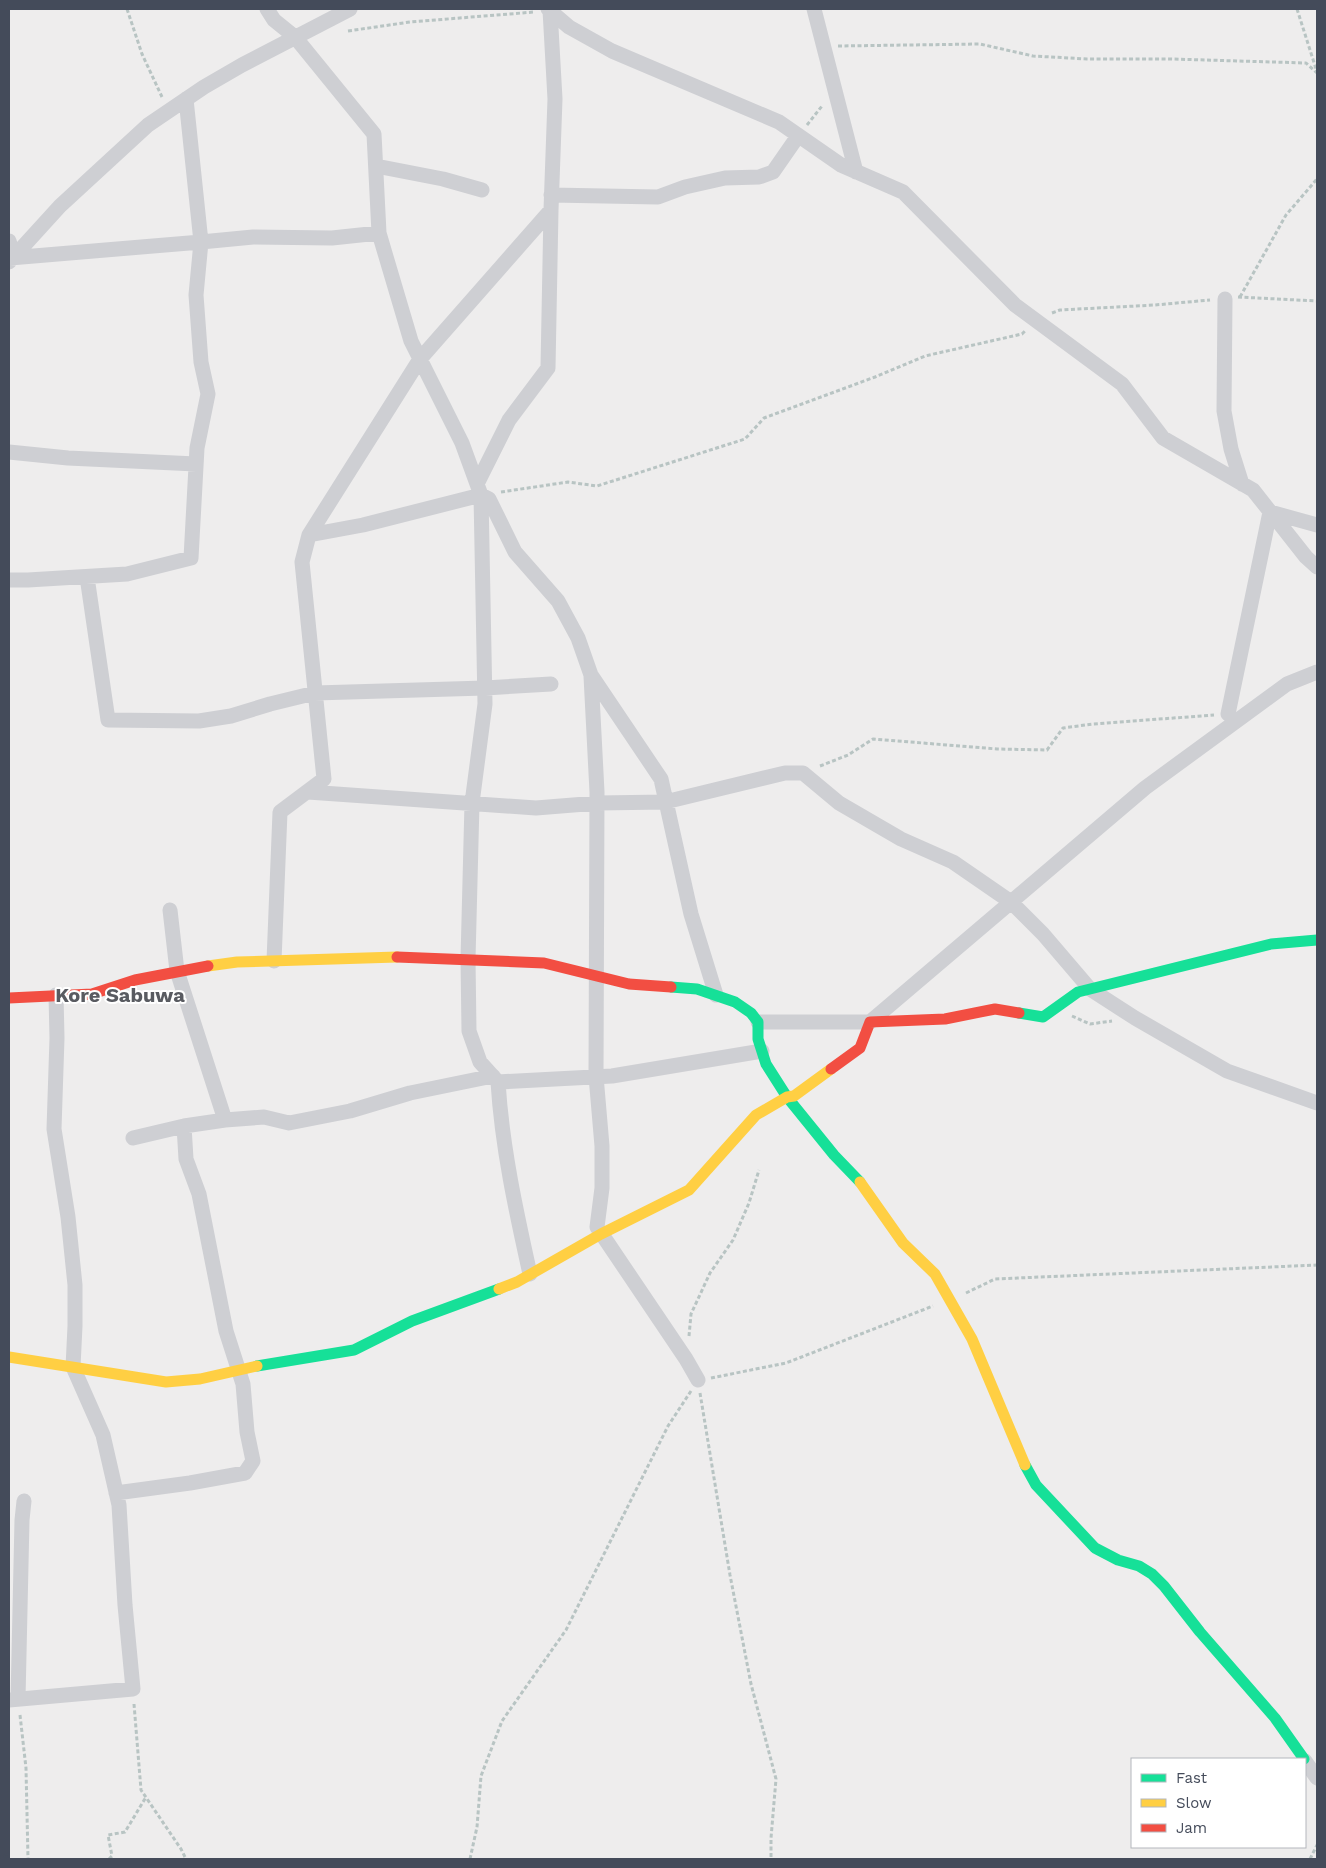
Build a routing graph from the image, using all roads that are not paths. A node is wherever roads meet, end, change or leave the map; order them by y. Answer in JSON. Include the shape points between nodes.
{"nodes":[{"id":1,"x":267,"y":9,"type":"edge"},
{"id":2,"x":350,"y":9,"type":"edge"},
{"id":3,"x":549,"y":9,"type":"edge"},
{"id":4,"x":814,"y":9,"type":"edge"},
{"id":5,"x":295,"y":36,"type":"junction"},
{"id":6,"x":186,"y":99,"type":"junction"},
{"id":7,"x":798,"y":136,"type":"junction"},
{"id":8,"x":376,"y":166,"type":"junction"},
{"id":9,"x":856,"y":172,"type":"junction"},
{"id":10,"x":482,"y":190,"type":"dead end"},
{"id":11,"x":551,"y":203,"type":"junction"},
{"id":12,"x":379,"y":233,"type":"junction"},
{"id":13,"x":9,"y":241,"type":"edge"},
{"id":14,"x":200,"y":242,"type":"junction"},
{"id":15,"x":10,"y":259,"type":"edge"},
{"id":16,"x":1225,"y":299,"type":"road end"},
{"id":17,"x":420,"y":359,"type":"junction"},
{"id":18,"x":9,"y":452,"type":"edge"},
{"id":19,"x":196,"y":464,"type":"junction"},
{"id":20,"x":1242,"y":484,"type":"junction"},
{"id":21,"x":479,"y":489,"type":"junction"},
{"id":22,"x":1270,"y":512,"type":"junction"},
{"id":23,"x":1317,"y":525,"type":"edge"},
{"id":24,"x":309,"y":535,"type":"junction"},
{"id":25,"x":1317,"y":567,"type":"edge"},
{"id":26,"x":87,"y":577,"type":"junction"},
{"id":27,"x":9,"y":580,"type":"edge"},
{"id":28,"x":1317,"y":672,"type":"edge"},
{"id":29,"x":591,"y":675,"type":"junction"},
{"id":30,"x":551,"y":684,"type":"dead end"},
{"id":31,"x":484,"y":688,"type":"junction"},
{"id":32,"x":315,"y":693,"type":"junction"},
{"id":33,"x":1228,"y":714,"type":"road end"},
{"id":34,"x":308,"y":792,"type":"junction"},
{"id":35,"x":665,"y":802,"type":"junction"},
{"id":36,"x":598,"y":803,"type":"junction"},
{"id":37,"x":472,"y":804,"type":"junction"},
{"id":38,"x":1011,"y":902,"type":"junction"},
{"id":39,"x":170,"y":910,"type":"dead end"},
{"id":40,"x":1317,"y":940,"type":"edge"},
{"id":41,"x":468,"y":959,"type":"junction"},
{"id":42,"x":274,"y":961,"type":"junction"},
{"id":43,"x":177,"y":971,"type":"junction"},
{"id":44,"x":596,"y":976,"type":"junction"},
{"id":45,"x":1090,"y":989,"type":"junction"},
{"id":46,"x":56,"y":995,"type":"junction"},
{"id":47,"x":716,"y":995,"type":"junction"},
{"id":48,"x":9,"y":998,"type":"edge"},
{"id":49,"x":758,"y":1022,"type":"junction"},
{"id":50,"x":870,"y":1022,"type":"junction"},
{"id":51,"x":762,"y":1051,"type":"junction"},
{"id":52,"x":596,"y":1076,"type":"junction"},
{"id":53,"x":495,"y":1079,"type":"junction"},
{"id":54,"x":787,"y":1097,"type":"junction"},
{"id":55,"x":1317,"y":1103,"type":"edge"},
{"id":56,"x":225,"y":1120,"type":"junction"},
{"id":57,"x":184,"y":1126,"type":"junction"},
{"id":58,"x":133,"y":1138,"type":"dead end"},
{"id":59,"x":601,"y":1234,"type":"junction"},
{"id":60,"x":530,"y":1274,"type":"junction"},
{"id":61,"x":9,"y":1357,"type":"edge"},
{"id":62,"x":73,"y":1367,"type":"junction"},
{"id":63,"x":239,"y":1369,"type":"junction"},
{"id":64,"x":698,"y":1380,"type":"road end"},
{"id":65,"x":116,"y":1492,"type":"junction"},
{"id":66,"x":24,"y":1501,"type":"dead end"},
{"id":67,"x":14,"y":1700,"type":"edge"},
{"id":68,"x":1303,"y":1758,"type":"edge"},
{"id":69,"x":1306,"y":1763,"type":"edge"},
{"id":70,"x":1317,"y":1778,"type":"edge"}],
"edges":[{"from":1,"to":5,"type":"street","via":[[274,20]]},
{"from":2,"to":5,"type":"street"},
{"from":3,"to":7,"type":"street","via":[[612,51],[779,122]]},
{"from":3,"to":11,"type":"street","via":[[555,99]]},
{"from":4,"to":9,"type":"street"},
{"from":5,"to":6,"type":"street"},
{"from":5,"to":8,"type":"street","via":[[374,134]]},
{"from":6,"to":14,"type":"street"},
{"from":6,"to":15,"type":"street","via":[[148,125],[60,206]]},
{"from":7,"to":9,"type":"street"},
{"from":7,"to":11,"type":"street","via":[[773,172],[759,177],[724,178],[658,197]]},
{"from":8,"to":10,"type":"street"},
{"from":8,"to":12,"type":"street"},
{"from":9,"to":20,"type":"street","via":[[904,192],[1015,305],[1122,384],[1163,438]]},
{"from":11,"to":17,"type":"street"},
{"from":11,"to":21,"type":"street","via":[[548,368],[509,420]]},
{"from":12,"to":14,"type":"street","via":[[332,238],[253,237]]},
{"from":12,"to":17,"type":"street","via":[[411,341]]},
{"from":13,"to":15,"type":"street"},
{"from":14,"to":15,"type":"street"},
{"from":14,"to":19,"type":"street","via":[[196,295],[201,362],[208,394],[196,448]]},
{"from":16,"to":20,"type":"street","via":[[1224,410],[1231,450]]},
{"from":17,"to":21,"type":"street","via":[[462,443]]},
{"from":17,"to":24,"type":"street"},
{"from":18,"to":19,"type":"street"},
{"from":19,"to":26,"type":"street","via":[[191,558],[127,574]]},
{"from":20,"to":22,"type":"street","via":[[1253,490]]},
{"from":21,"to":24,"type":"street","via":[[363,525]]},
{"from":21,"to":29,"type":"street","via":[[489,499],[515,552],[558,601],[578,638]]},
{"from":21,"to":31,"type":"street"},
{"from":22,"to":23,"type":"street"},
{"from":22,"to":25,"type":"street"},
{"from":22,"to":33,"type":"street"},
{"from":24,"to":32,"type":"street","via":[[302,562]]},
{"from":26,"to":27,"type":"street"},
{"from":26,"to":32,"type":"street","via":[[108,720],[199,721],[231,716]]},
{"from":28,"to":38,"type":"street","via":[[1287,684],[1145,788]]},
{"from":29,"to":35,"type":"street","via":[[662,780]]},
{"from":29,"to":36,"type":"street"},
{"from":30,"to":31,"type":"street"},
{"from":31,"to":32,"type":"street"},
{"from":31,"to":37,"type":"street","via":[[485,704]]},
{"from":32,"to":34,"type":"street","via":[[324,779]]},
{"from":34,"to":37,"type":"street"},
{"from":34,"to":42,"type":"street","via":[[280,812]]},
{"from":35,"to":36,"type":"street"},
{"from":35,"to":38,"type":"street","via":[[785,773],[803,773],[839,803],[901,839],[953,862]]},
{"from":35,"to":47,"type":"street","via":[[691,914]]},
{"from":36,"to":37,"type":"street","via":[[536,808]]},
{"from":36,"to":44,"type":"street"},
{"from":37,"to":41,"type":"street"},
{"from":38,"to":45,"type":"street"},
{"from":38,"to":50,"type":"street"},
{"from":39,"to":43,"type":"street"},
{"from":40,"to":45,"type":"street","via":[[1271,944]]},
{"from":41,"to":42,"type":"street","via":[[403,957]]},
{"from":41,"to":44,"type":"street","via":[[544,963]]},
{"from":41,"to":53,"type":"street","via":[[469,1031],[480,1062]]},
{"from":42,"to":43,"type":"street","via":[[237,962]]},
{"from":43,"to":46,"type":"street","via":[[92,994]]},
{"from":43,"to":56,"type":"street"},
{"from":44,"to":47,"type":"street","via":[[629,984],[697,988]]},
{"from":44,"to":52,"type":"street"},
{"from":45,"to":50,"type":"street","via":[[1078,992],[1043,1017],[995,1009],[945,1019]]},
{"from":45,"to":55,"type":"street","via":[[1226,1071]]},
{"from":46,"to":48,"type":"street"},
{"from":46,"to":62,"type":"street","via":[[54,1129],[75,1285]]},
{"from":47,"to":49,"type":"street","via":[[735,1002]]},
{"from":49,"to":50,"type":"street"},
{"from":49,"to":51,"type":"street"},
{"from":50,"to":54,"type":"street","via":[[860,1048],[794,1096]]},
{"from":51,"to":52,"type":"street"},
{"from":51,"to":54,"type":"street","via":[[766,1064]]},
{"from":52,"to":53,"type":"street"},
{"from":52,"to":59,"type":"street","via":[[602,1146],[602,1188],[597,1227]]},
{"from":53,"to":56,"type":"street","via":[[410,1093],[350,1111],[290,1123],[264,1117]]},
{"from":53,"to":60,"type":"street","via":[[513,1199]]},
{"from":54,"to":59,"type":"street","via":[[756,1115],[689,1190]]},
{"from":54,"to":68,"type":"street","via":[[834,1155],[858,1178],[903,1243],[935,1274],[972,1339],[1020,1456],[1036,1486],[1094,1548],[1152,1574],[1275,1718]]},
{"from":56,"to":57,"type":"street"},
{"from":57,"to":58,"type":"street"},
{"from":57,"to":63,"type":"street","via":[[186,1159],[199,1194],[226,1331]]},
{"from":59,"to":60,"type":"street"},
{"from":59,"to":64,"type":"street"},
{"from":60,"to":63,"type":"street","via":[[517,1282],[412,1321],[354,1350]]},
{"from":61,"to":62,"type":"street"},
{"from":62,"to":63,"type":"street","via":[[166,1382],[200,1379]]},
{"from":62,"to":65,"type":"street","via":[[103,1436]]},
{"from":63,"to":65,"type":"street","via":[[253,1461],[245,1474]]},
{"from":65,"to":67,"type":"street","via":[[133,1689]]},
{"from":66,"to":67,"type":"street"},
{"from":69,"to":70,"type":"street"}]}
